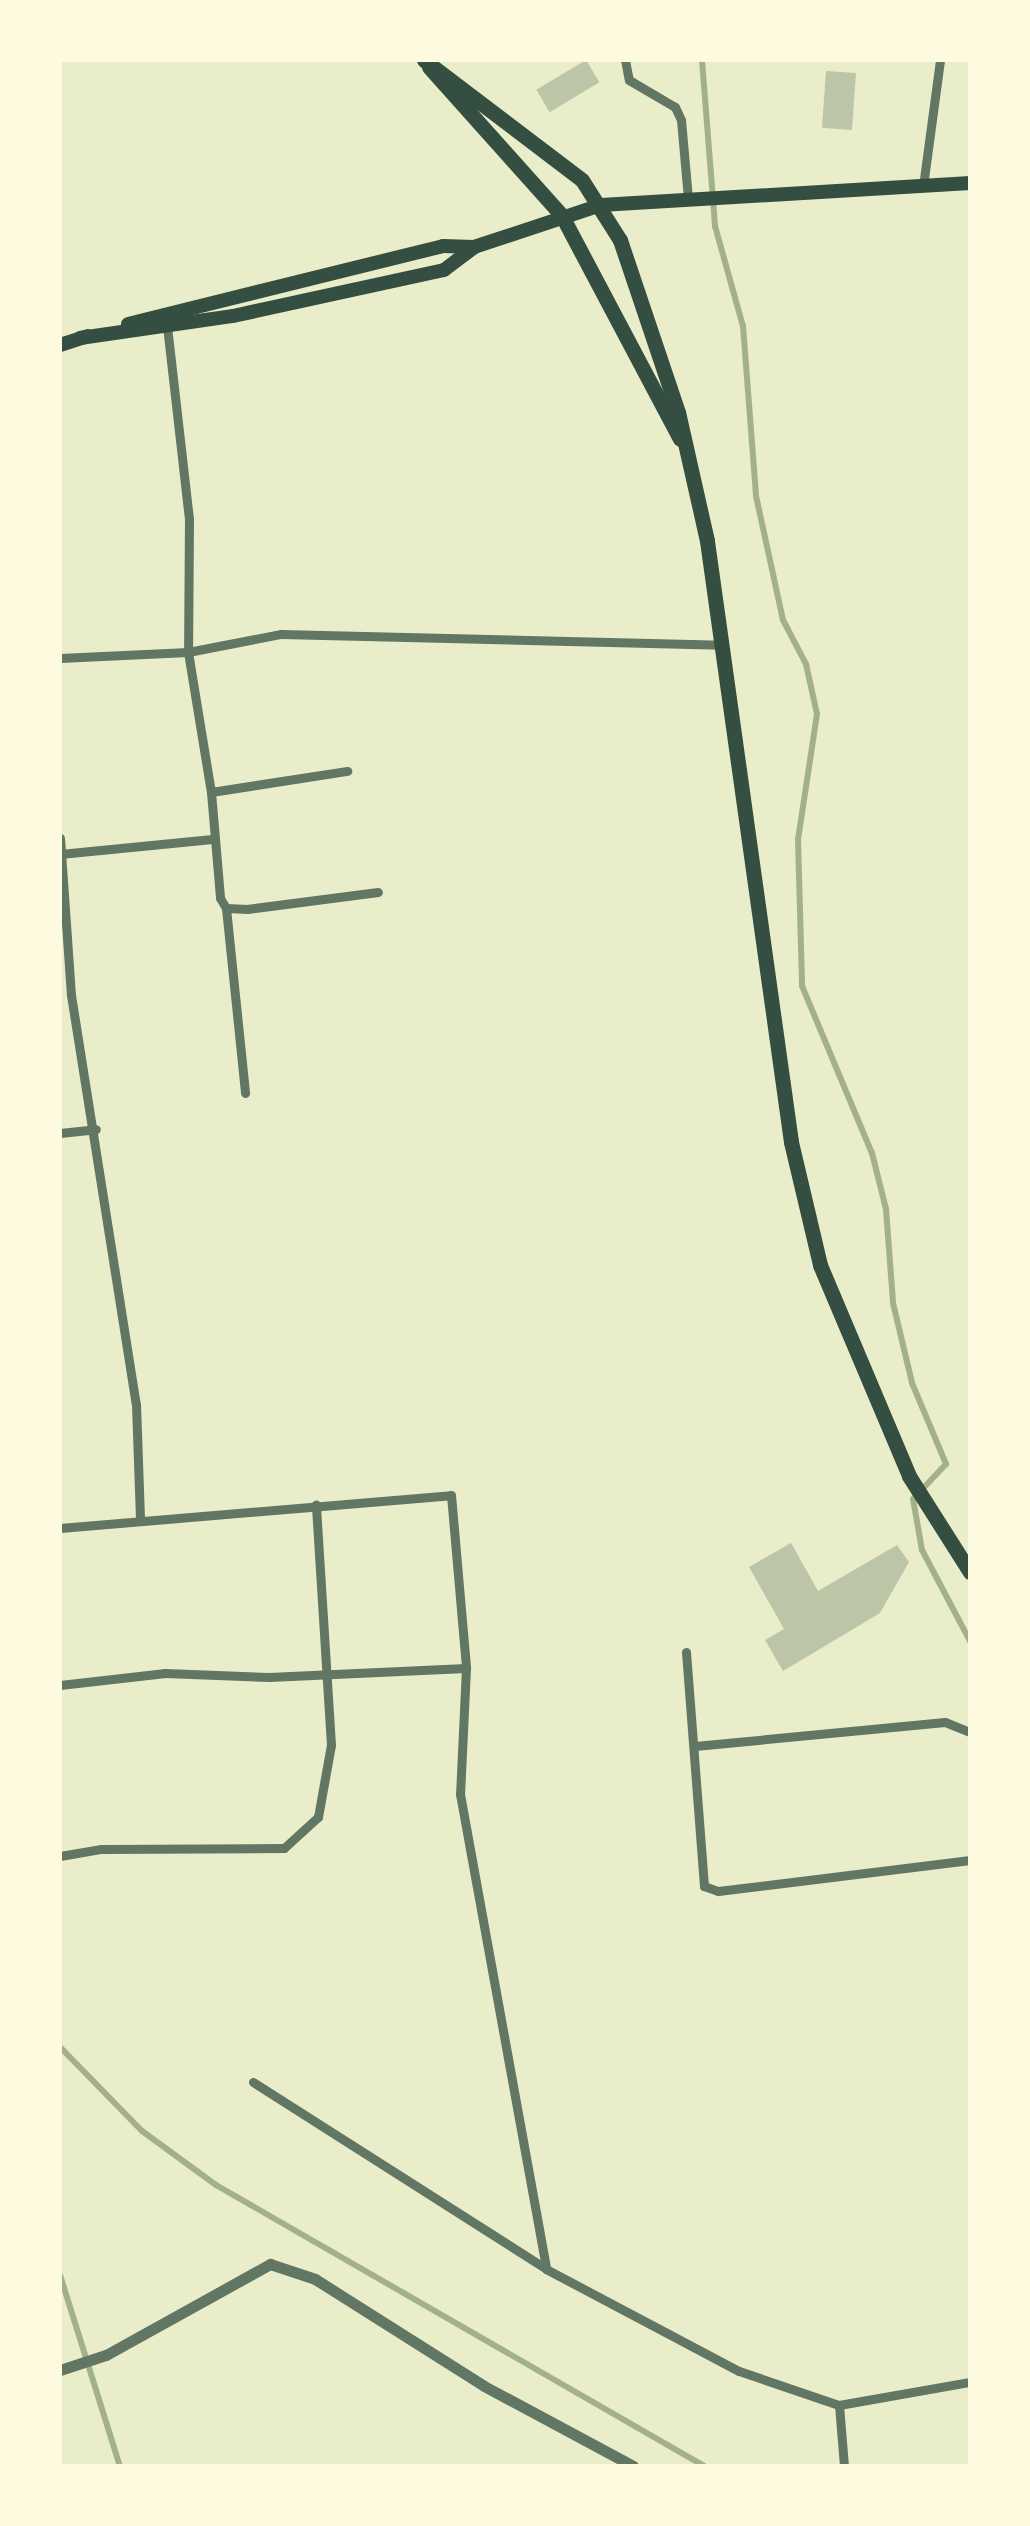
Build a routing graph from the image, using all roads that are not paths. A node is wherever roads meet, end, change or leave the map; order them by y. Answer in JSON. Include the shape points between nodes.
{"nodes":[{"id":1,"x":625,"y":60,"type":"edge"},
{"id":2,"x":940,"y":60,"type":"edge"},
{"id":3,"x":970,"y":183,"type":"edge"},
{"id":4,"x":922,"y":188,"type":"junction"},
{"id":5,"x":694,"y":198,"type":"junction"},
{"id":6,"x":601,"y":205,"type":"junction"},
{"id":7,"x":562,"y":216,"type":"junction"},
{"id":8,"x":474,"y":247,"type":"junction"},
{"id":9,"x":168,"y":326,"type":"junction"},
{"id":10,"x":80,"y":338,"type":"junction"},
{"id":11,"x":60,"y":344,"type":"edge"},
{"id":12,"x":682,"y":442,"type":"junction"},
{"id":13,"x":721,"y":644,"type":"junction"},
{"id":14,"x":188,"y":652,"type":"junction"},
{"id":15,"x":61,"y":656,"type":"edge"},
{"id":16,"x":348,"y":771,"type":"dead end"},
{"id":17,"x":212,"y":792,"type":"junction"},
{"id":18,"x":60,"y":838,"type":"edge"},
{"id":19,"x":212,"y":839,"type":"junction"},
{"id":20,"x":61,"y":854,"type":"edge"},
{"id":21,"x":378,"y":892,"type":"dead end"},
{"id":22,"x":226,"y":908,"type":"junction"},
{"id":23,"x":66,"y":996,"type":"edge"},
{"id":24,"x":245,"y":1093,"type":"dead end"},
{"id":25,"x":96,"y":1129,"type":"junction"},
{"id":26,"x":60,"y":1133,"type":"edge"},
{"id":27,"x":316,"y":1504,"type":"junction"},
{"id":28,"x":140,"y":1517,"type":"junction"},
{"id":29,"x":60,"y":1528,"type":"edge"},
{"id":30,"x":970,"y":1572,"type":"edge"},
{"id":31,"x":686,"y":1652,"type":"dead end"},
{"id":32,"x":466,"y":1668,"type":"junction"},
{"id":33,"x":330,"y":1670,"type":"junction"},
{"id":34,"x":60,"y":1685,"type":"edge"},
{"id":35,"x":970,"y":1732,"type":"edge"},
{"id":36,"x":695,"y":1746,"type":"junction"},
{"id":37,"x":60,"y":1856,"type":"edge"},
{"id":38,"x":970,"y":1860,"type":"edge"},
{"id":39,"x":253,"y":2082,"type":"dead end"},
{"id":40,"x":546,"y":2269,"type":"junction"},
{"id":41,"x":62,"y":2370,"type":"edge"},
{"id":42,"x":970,"y":2382,"type":"edge"},
{"id":43,"x":838,"y":2405,"type":"junction"},
{"id":44,"x":634,"y":2466,"type":"edge"},
{"id":45,"x":844,"y":2466,"type":"edge"}],
"edges":[{"from":1,"to":5,"type":"street","via":[[629,80],[675,107]]},
{"from":2,"to":4,"type":"street"},
{"from":3,"to":4,"type":"main road"},
{"from":4,"to":5,"type":"main road"},
{"from":5,"to":6,"type":"main road"},
{"from":6,"to":7,"type":"main road"},
{"from":6,"to":7,"type":"main road","via":[[571,171],[424,60]]},
{"from":6,"to":12,"type":"main road","via":[[620,240]]},
{"from":7,"to":8,"type":"main road"},
{"from":7,"to":12,"type":"main road"},
{"from":8,"to":9,"type":"main road","via":[[444,270]]},
{"from":8,"to":10,"type":"main road","via":[[443,246]]},
{"from":9,"to":10,"type":"main road"},
{"from":9,"to":14,"type":"street","via":[[189,518]]},
{"from":10,"to":11,"type":"main road"},
{"from":12,"to":13,"type":"main road","via":[[708,540]]},
{"from":13,"to":14,"type":"street","via":[[281,634]]},
{"from":13,"to":30,"type":"main road","via":[[790,1142],[820,1265],[909,1476]]},
{"from":14,"to":15,"type":"street"},
{"from":14,"to":17,"type":"street"},
{"from":16,"to":17,"type":"street"},
{"from":17,"to":19,"type":"street"},
{"from":18,"to":20,"type":"street"},
{"from":19,"to":20,"type":"street"},
{"from":19,"to":22,"type":"street"},
{"from":20,"to":23,"type":"street"},
{"from":21,"to":22,"type":"street"},
{"from":22,"to":24,"type":"street"},
{"from":23,"to":25,"type":"street"},
{"from":25,"to":26,"type":"street"},
{"from":25,"to":28,"type":"street","via":[[136,1404]]},
{"from":27,"to":28,"type":"street"},
{"from":27,"to":32,"type":"street","via":[[450,1495]]},
{"from":27,"to":33,"type":"street"},
{"from":28,"to":29,"type":"street"},
{"from":31,"to":36,"type":"street"},
{"from":32,"to":33,"type":"street"},
{"from":32,"to":40,"type":"street","via":[[460,1794]]},
{"from":33,"to":34,"type":"street","via":[[269,1677],[165,1673]]},
{"from":33,"to":37,"type":"street","via":[[325,1796],[304,1836],[284,1848]]},
{"from":35,"to":36,"type":"street","via":[[945,1722]]},
{"from":36,"to":38,"type":"street","via":[[700,1878],[710,1890]]},
{"from":39,"to":40,"type":"street"},
{"from":40,"to":43,"type":"street","via":[[739,2371]]},
{"from":41,"to":44,"type":"street","via":[[106,2356],[270,2264],[315,2279],[484,2386]]},
{"from":42,"to":43,"type":"street"},
{"from":43,"to":45,"type":"street"}]}
